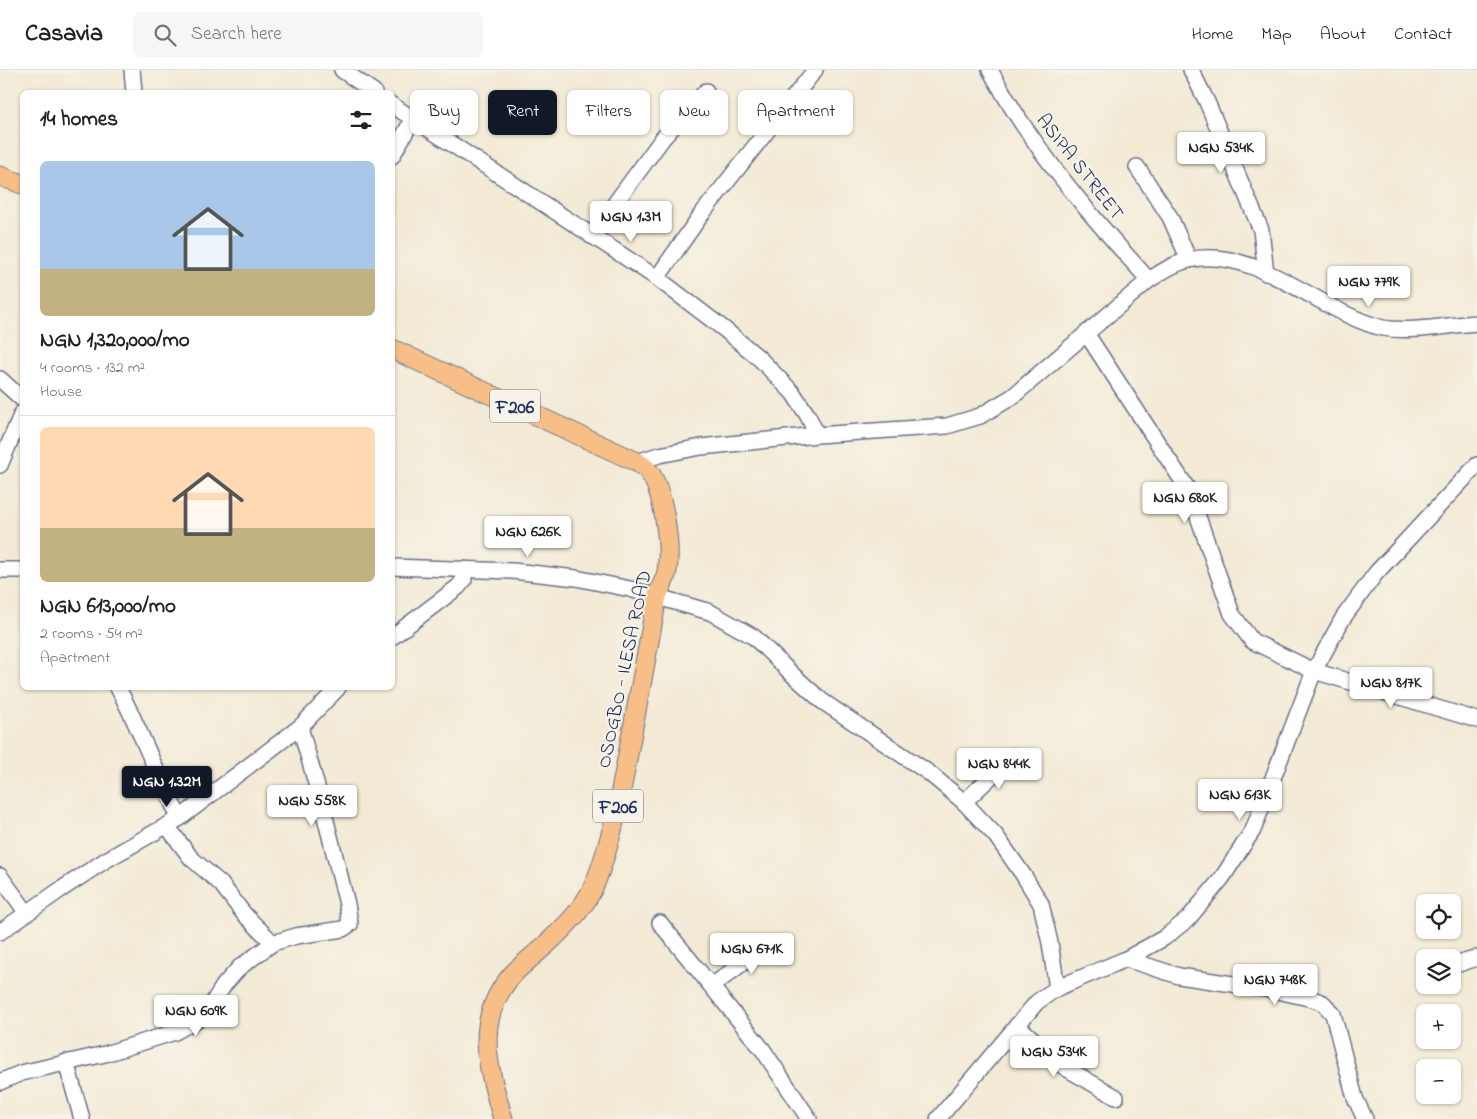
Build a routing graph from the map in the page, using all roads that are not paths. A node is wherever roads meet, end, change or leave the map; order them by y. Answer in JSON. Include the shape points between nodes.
{"nodes":[{"id":1,"x":132,"y":70,"type":"edge"},
{"id":2,"x":342,"y":70,"type":"edge"},
{"id":3,"x":815,"y":70,"type":"edge"},
{"id":4,"x":990,"y":70,"type":"edge"},
{"id":5,"x":1192,"y":70,"type":"edge"},
{"id":6,"x":134,"y":90,"type":"edge"},
{"id":7,"x":371,"y":90,"type":"edge"},
{"id":8,"x":395,"y":107,"type":"edge"},
{"id":9,"x":410,"y":117,"type":"edge"},
{"id":10,"x":410,"y":124,"type":"edge"},
{"id":11,"x":437,"y":135,"type":"edge"},
{"id":12,"x":666,"y":135,"type":"edge"},
{"id":13,"x":395,"y":151,"type":"edge"},
{"id":14,"x":1138,"y":167,"type":"dead end"},
{"id":15,"x":0,"y":176,"type":"edge"},
{"id":16,"x":20,"y":183,"type":"edge"},
{"id":17,"x":591,"y":236,"type":"junction"},
{"id":18,"x":1189,"y":260,"type":"junction"},
{"id":19,"x":1266,"y":273,"type":"junction"},
{"id":20,"x":657,"y":278,"type":"junction"},
{"id":21,"x":1149,"y":280,"type":"junction"},
{"id":22,"x":1477,"y":324,"type":"edge"},
{"id":23,"x":1086,"y":333,"type":"junction"},
{"id":24,"x":395,"y":350,"type":"edge"},
{"id":25,"x":0,"y":380,"type":"edge"},
{"id":26,"x":20,"y":397,"type":"edge"},
{"id":27,"x":20,"y":418,"type":"edge"},
{"id":28,"x":817,"y":434,"type":"junction"},
{"id":29,"x":637,"y":462,"type":"junction"},
{"id":30,"x":0,"y":465,"type":"edge"},
{"id":31,"x":1477,"y":465,"type":"edge"},
{"id":32,"x":395,"y":567,"type":"edge"},
{"id":33,"x":463,"y":569,"type":"junction"},
{"id":34,"x":20,"y":570,"type":"edge"},
{"id":35,"x":0,"y":574,"type":"edge"},
{"id":36,"x":657,"y":596,"type":"junction"},
{"id":37,"x":395,"y":635,"type":"edge"},
{"id":38,"x":1314,"y":671,"type":"junction"},
{"id":39,"x":119,"y":690,"type":"edge"},
{"id":40,"x":336,"y":690,"type":"edge"},
{"id":41,"x":1477,"y":720,"type":"edge"},
{"id":42,"x":300,"y":727,"type":"junction"},
{"id":43,"x":1013,"y":756,"type":"dead end"},
{"id":44,"x":964,"y":802,"type":"junction"},
{"id":45,"x":180,"y":818,"type":"junction"},
{"id":46,"x":167,"y":826,"type":"junction"},
{"id":47,"x":0,"y":876,"type":"edge"},
{"id":48,"x":27,"y":913,"type":"junction"},
{"id":49,"x":660,"y":923,"type":"dead end"},
{"id":50,"x":0,"y":932,"type":"edge"},
{"id":51,"x":273,"y":942,"type":"junction"},
{"id":52,"x":781,"y":944,"type":"dead end"},
{"id":53,"x":1477,"y":958,"type":"edge"},
{"id":54,"x":1126,"y":959,"type":"junction"},
{"id":55,"x":1461,"y":963,"type":"edge"},
{"id":56,"x":712,"y":986,"type":"junction"},
{"id":57,"x":1057,"y":988,"type":"junction"},
{"id":58,"x":1017,"y":1025,"type":"junction"},
{"id":59,"x":66,"y":1062,"type":"junction"},
{"id":60,"x":0,"y":1082,"type":"edge"},
{"id":61,"x":1116,"y":1096,"type":"dead end"},
{"id":62,"x":82,"y":1119,"type":"edge"},
{"id":63,"x":503,"y":1119,"type":"edge"},
{"id":64,"x":809,"y":1119,"type":"edge"},
{"id":65,"x":938,"y":1119,"type":"edge"},
{"id":66,"x":1365,"y":1119,"type":"edge"}],
"edges":[{"from":1,"to":6,"type":"street"},
{"from":2,"to":7,"type":"street"},
{"from":3,"to":20,"type":"street","via":[[701,215]]},
{"from":4,"to":21,"type":"street","name":"ASIPA STREET","via":[[1064,183]]},
{"from":5,"to":19,"type":"street","via":[[1261,230]]},
{"from":8,"to":9,"type":"street"},
{"from":10,"to":13,"type":"street"},
{"from":11,"to":17,"type":"street"},
{"from":12,"to":17,"type":"street"},
{"from":14,"to":18,"type":"street","via":[[1170,218]]},
{"from":15,"to":16,"type":"main road"},
{"from":17,"to":20,"type":"street"},
{"from":18,"to":19,"type":"street","via":[[1212,257],[1242,262]]},
{"from":18,"to":21,"type":"street"},
{"from":19,"to":22,"type":"street","via":[[1356,319],[1382,328],[1409,330]]},
{"from":20,"to":28,"type":"street","via":[[759,358],[793,393]]},
{"from":21,"to":23,"type":"street"},
{"from":23,"to":28,"type":"street","via":[[1012,398],[980,416],[947,426]]},
{"from":23,"to":38,"type":"street","via":[[1189,491],[1232,614],[1252,640]]},
{"from":24,"to":29,"type":"main road","name":"OSOGBO - ILESA ROAD","number":"F206"},
{"from":25,"to":26,"type":"street"},
{"from":27,"to":30,"type":"street"},
{"from":28,"to":29,"type":"street","via":[[701,447]]},
{"from":29,"to":36,"type":"main road","name":"OSOGBO - ILESA ROAD","number":"F206","via":[[649,472],[663,506],[667,571]]},
{"from":31,"to":38,"type":"street","via":[[1376,573],[1342,618]]},
{"from":32,"to":33,"type":"street"},
{"from":33,"to":36,"type":"street","via":[[576,578]]},
{"from":33,"to":37,"type":"street","via":[[464,580],[458,587]]},
{"from":34,"to":35,"type":"street"},
{"from":36,"to":44,"type":"street","via":[[710,612],[754,637],[822,701],[929,773]]},
{"from":36,"to":63,"type":"main road","name":"OSOGBO - ILESA ROAD","number":"F206","via":[[614,823],[596,881],[571,920],[514,974],[497,998],[488,1021],[486,1044]]},
{"from":38,"to":41,"type":"street"},
{"from":38,"to":54,"type":"street","via":[[1253,830],[1222,878],[1188,919],[1164,938]]},
{"from":39,"to":45,"type":"street"},
{"from":40,"to":42,"type":"street"},
{"from":42,"to":45,"type":"street"},
{"from":42,"to":51,"type":"street","via":[[322,801],[350,924],[343,929]]},
{"from":43,"to":44,"type":"street"},
{"from":44,"to":57,"type":"street","via":[[996,836],[1041,904]]},
{"from":45,"to":46,"type":"street"},
{"from":46,"to":48,"type":"street","via":[[106,860]]},
{"from":46,"to":51,"type":"street","via":[[191,858],[220,884],[244,914]]},
{"from":47,"to":48,"type":"street"},
{"from":48,"to":50,"type":"street"},
{"from":49,"to":56,"type":"street"},
{"from":51,"to":59,"type":"street","via":[[240,967],[205,1015],[175,1032],[114,1052]]},
{"from":52,"to":56,"type":"street","via":[[744,962]]},
{"from":53,"to":55,"type":"street"},
{"from":54,"to":57,"type":"street"},
{"from":54,"to":66,"type":"street","via":[[1178,976],[1273,990],[1323,1003],[1333,1014],[1355,1098]]},
{"from":56,"to":64,"type":"street","via":[[763,1050]]},
{"from":57,"to":58,"type":"street","via":[[1037,1002]]},
{"from":58,"to":61,"type":"street","via":[[1064,1067]]},
{"from":58,"to":65,"type":"street"},
{"from":59,"to":60,"type":"street","via":[[21,1073]]},
{"from":59,"to":62,"type":"street"}]}
